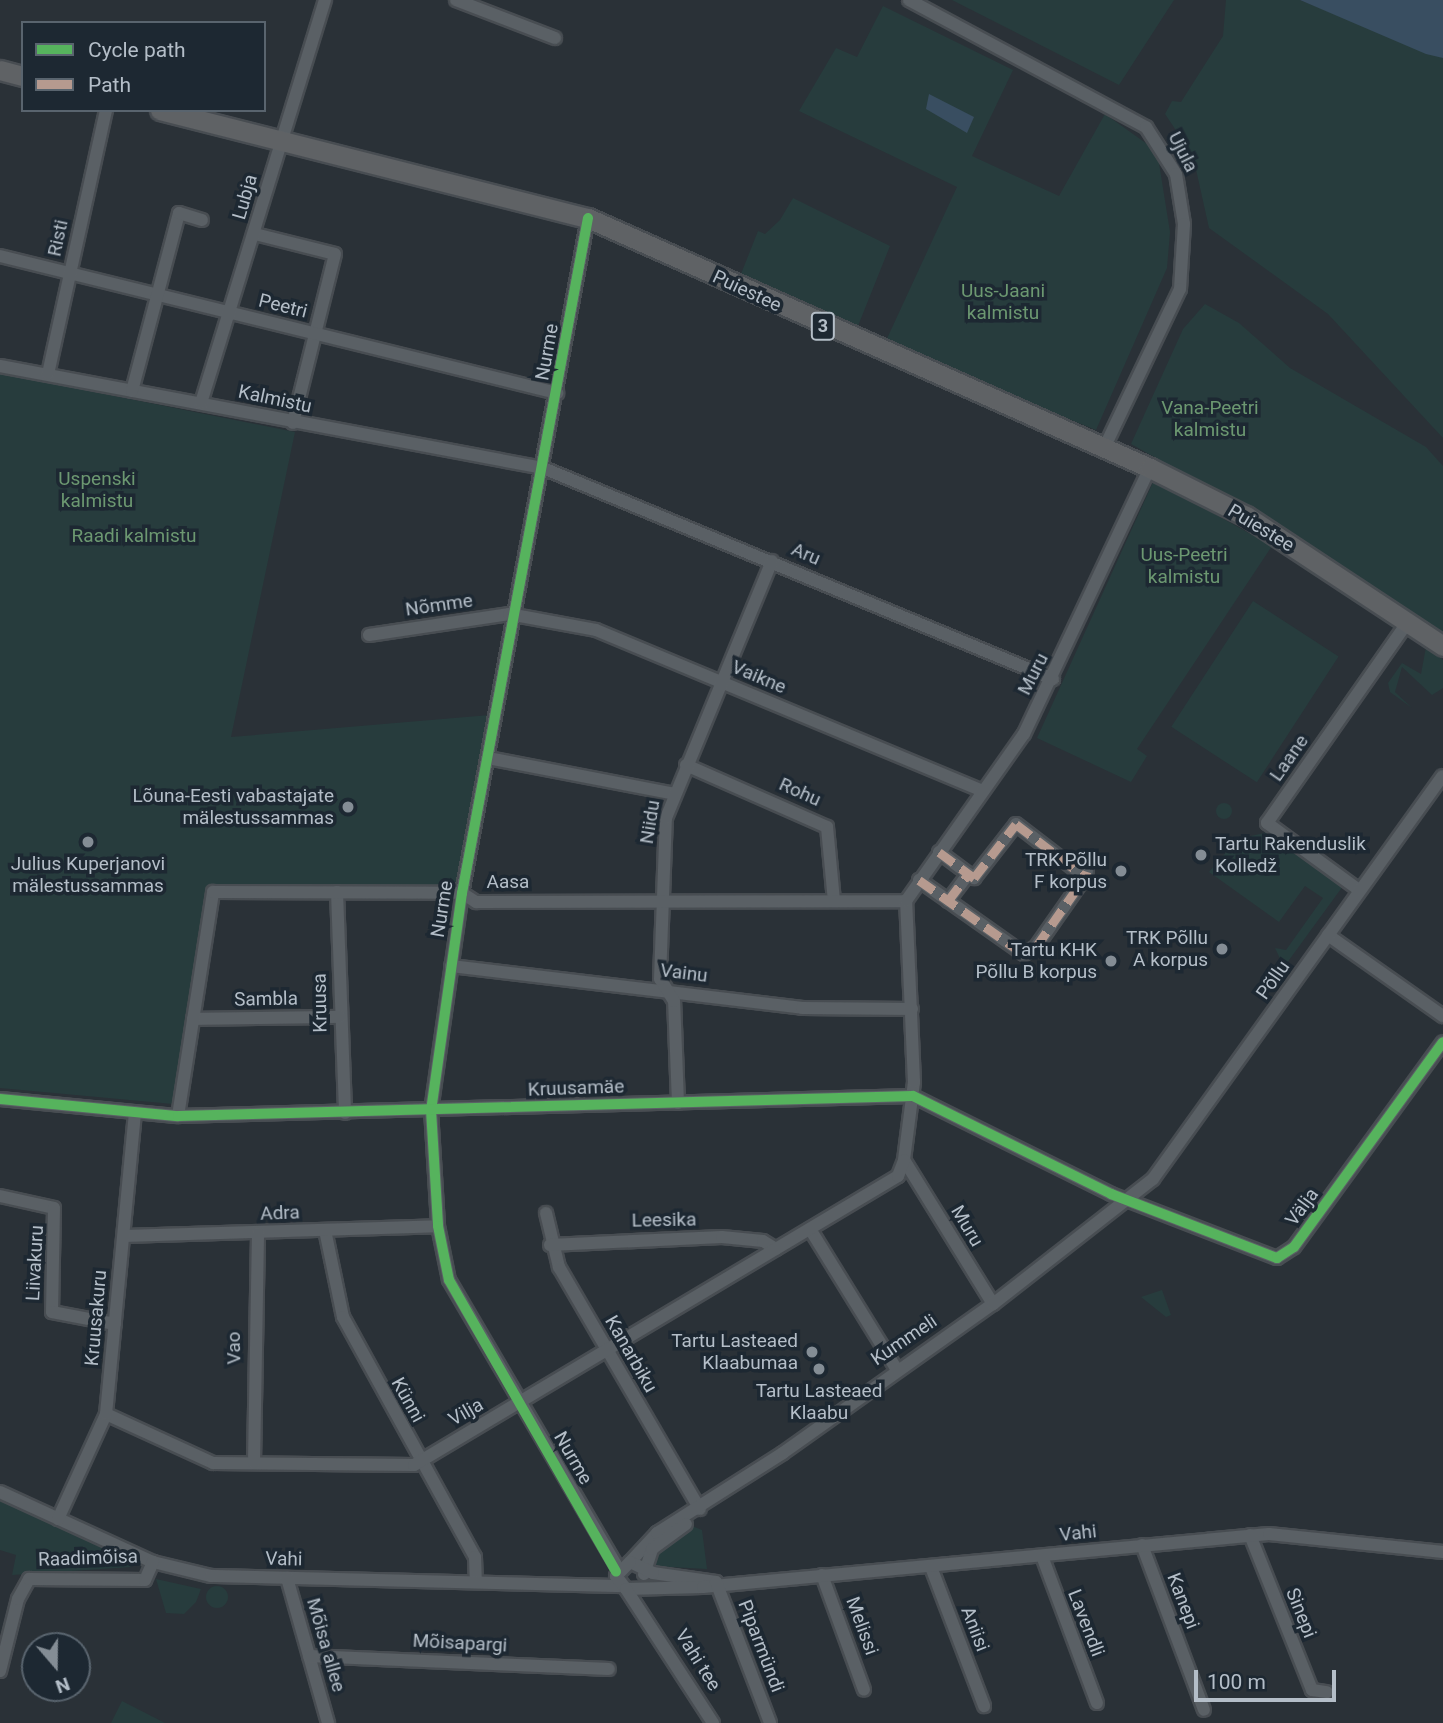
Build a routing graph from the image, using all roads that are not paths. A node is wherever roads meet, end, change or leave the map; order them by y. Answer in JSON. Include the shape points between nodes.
{"nodes":[{"id":1,"x":325,"y":0,"type":"edge"},
{"id":2,"x":456,"y":0,"type":"edge"},
{"id":3,"x":909,"y":0,"type":"edge"},
{"id":4,"x":555,"y":38,"type":"dead end"},
{"id":5,"x":0,"y":70,"type":"edge"},
{"id":6,"x":21,"y":75,"type":"edge"},
{"id":7,"x":106,"y":112,"type":"edge"},
{"id":8,"x":168,"y":112,"type":"edge"},
{"id":9,"x":282,"y":142,"type":"junction"},
{"id":10,"x":588,"y":218,"type":"junction"},
{"id":11,"x":202,"y":220,"type":"dead end"},
{"id":12,"x":255,"y":234,"type":"junction"},
{"id":13,"x":0,"y":256,"type":"edge"},
{"id":14,"x":70,"y":273,"type":"junction"},
{"id":15,"x":157,"y":295,"type":"junction"},
{"id":16,"x":229,"y":312,"type":"junction"},
{"id":17,"x":315,"y":334,"type":"junction"},
{"id":18,"x":0,"y":366,"type":"edge"},
{"id":19,"x":48,"y":374,"type":"junction"},
{"id":20,"x":132,"y":391,"type":"junction"},
{"id":21,"x":557,"y":393,"type":"junction"},
{"id":22,"x":201,"y":403,"type":"junction"},
{"id":23,"x":293,"y":423,"type":"junction"},
{"id":24,"x":1104,"y":448,"type":"junction"},
{"id":25,"x":543,"y":468,"type":"junction"},
{"id":26,"x":1150,"y":468,"type":"junction"},
{"id":27,"x":772,"y":561,"type":"junction"},
{"id":28,"x":516,"y":615,"type":"junction"},
{"id":29,"x":1408,"y":622,"type":"junction"},
{"id":30,"x":369,"y":635,"type":"dead end"},
{"id":31,"x":1443,"y":646,"type":"edge"},
{"id":32,"x":1053,"y":678,"type":"junction"},
{"id":33,"x":722,"y":682,"type":"junction"},
{"id":34,"x":488,"y":758,"type":"junction"},
{"id":35,"x":686,"y":765,"type":"junction"},
{"id":36,"x":1443,"y":776,"type":"edge"},
{"id":37,"x":983,"y":791,"type":"junction"},
{"id":38,"x":675,"y":794,"type":"junction"},
{"id":39,"x":939,"y":852,"type":"junction"},
{"id":40,"x":968,"y":874,"type":"junction"},
{"id":41,"x":919,"y":880,"type":"junction"},
{"id":42,"x":1359,"y":890,"type":"junction"},
{"id":43,"x":337,"y":892,"type":"junction"},
{"id":44,"x":462,"y":893,"type":"junction"},
{"id":45,"x":834,"y":901,"type":"junction"},
{"id":46,"x":906,"y":901,"type":"junction"},
{"id":47,"x":948,"y":901,"type":"junction"},
{"id":48,"x":663,"y":902,"type":"junction"},
{"id":49,"x":1328,"y":935,"type":"junction"},
{"id":50,"x":451,"y":966,"type":"junction"},
{"id":51,"x":668,"y":990,"type":"junction"},
{"id":52,"x":912,"y":1009,"type":"junction"},
{"id":53,"x":1443,"y":1016,"type":"edge"},
{"id":54,"x":340,"y":1017,"type":"junction"},
{"id":55,"x":194,"y":1019,"type":"junction"},
{"id":56,"x":1443,"y":1042,"type":"edge"},
{"id":57,"x":911,"y":1096,"type":"junction"},
{"id":58,"x":0,"y":1099,"type":"edge"},
{"id":59,"x":678,"y":1102,"type":"junction"},
{"id":60,"x":430,"y":1110,"type":"junction"},
{"id":61,"x":135,"y":1112,"type":"junction"},
{"id":62,"x":345,"y":1113,"type":"junction"},
{"id":63,"x":178,"y":1116,"type":"junction"},
{"id":64,"x":904,"y":1160,"type":"junction"},
{"id":65,"x":0,"y":1196,"type":"edge"},
{"id":66,"x":1129,"y":1201,"type":"junction"},
{"id":67,"x":546,"y":1213,"type":"dead end"},
{"id":68,"x":438,"y":1226,"type":"junction"},
{"id":69,"x":810,"y":1229,"type":"junction"},
{"id":70,"x":325,"y":1230,"type":"junction"},
{"id":71,"x":258,"y":1233,"type":"junction"},
{"id":72,"x":124,"y":1236,"type":"junction"},
{"id":73,"x":550,"y":1245,"type":"junction"},
{"id":74,"x":776,"y":1249,"type":"junction"},
{"id":75,"x":993,"y":1304,"type":"junction"},
{"id":76,"x":115,"y":1324,"type":"junction"},
{"id":77,"x":608,"y":1353,"type":"junction"},
{"id":78,"x":896,"y":1368,"type":"junction"},
{"id":79,"x":521,"y":1403,"type":"junction"},
{"id":80,"x":106,"y":1414,"type":"junction"},
{"id":81,"x":421,"y":1461,"type":"junction"},
{"id":82,"x":254,"y":1463,"type":"junction"},
{"id":83,"x":0,"y":1492,"type":"edge"},
{"id":84,"x":700,"y":1508,"type":"junction"},
{"id":85,"x":58,"y":1519,"type":"junction"},
{"id":86,"x":1250,"y":1535,"type":"junction"},
{"id":87,"x":1142,"y":1545,"type":"junction"},
{"id":88,"x":1443,"y":1552,"type":"edge"},
{"id":89,"x":1042,"y":1556,"type":"junction"},
{"id":90,"x":153,"y":1562,"type":"junction"},
{"id":91,"x":630,"y":1562,"type":"junction"},
{"id":92,"x":931,"y":1566,"type":"junction"},
{"id":93,"x":642,"y":1569,"type":"junction"},
{"id":94,"x":617,"y":1570,"type":"junction"},
{"id":95,"x":822,"y":1575,"type":"junction"},
{"id":96,"x":287,"y":1578,"type":"junction"},
{"id":97,"x":476,"y":1581,"type":"junction"},
{"id":98,"x":716,"y":1582,"type":"junction"},
{"id":99,"x":584,"y":1585,"type":"junction"},
{"id":100,"x":640,"y":1585,"type":"junction"},
{"id":101,"x":623,"y":1588,"type":"junction"},
{"id":102,"x":648,"y":1617,"type":"junction"},
{"id":103,"x":4,"y":1632,"type":"edge"},
{"id":104,"x":309,"y":1656,"type":"junction"},
{"id":105,"x":609,"y":1669,"type":"dead end"},
{"id":106,"x":0,"y":1671,"type":"edge"},
{"id":107,"x":864,"y":1690,"type":"dead end"},
{"id":108,"x":1327,"y":1692,"type":"dead end"},
{"id":109,"x":1097,"y":1703,"type":"dead end"},
{"id":110,"x":984,"y":1706,"type":"dead end"},
{"id":111,"x":1204,"y":1710,"type":"dead end"},
{"id":112,"x":328,"y":1723,"type":"edge"},
{"id":113,"x":713,"y":1723,"type":"edge"},
{"id":114,"x":770,"y":1723,"type":"edge"}],
"edges":[{"from":1,"to":9,"type":"street","name":"Lubja"},
{"from":2,"to":4,"type":"street"},
{"from":3,"to":24,"type":"street","name":"Ujula","via":[[1146,127],[1176,174],[1184,224],[1180,289]]},
{"from":5,"to":6,"type":"highway"},
{"from":7,"to":14,"type":"street","name":"Risti"},
{"from":8,"to":9,"type":"highway","name":"Puiestee","number":"3"},
{"from":9,"to":10,"type":"highway","name":"Puiestee","number":"3"},
{"from":9,"to":12,"type":"street","name":"Lubja"},
{"from":10,"to":21,"type":"street","name":"Nurme"},
{"from":10,"to":24,"type":"highway","name":"Puiestee","number":"3"},
{"from":11,"to":15,"type":"street","via":[[179,213]]},
{"from":12,"to":16,"type":"street","name":"Lubja"},
{"from":12,"to":17,"type":"street","via":[[335,254]]},
{"from":13,"to":14,"type":"street","name":"Peetri"},
{"from":14,"to":15,"type":"street","name":"Peetri"},
{"from":14,"to":19,"type":"street","name":"Risti"},
{"from":15,"to":16,"type":"street","name":"Peetri"},
{"from":15,"to":20,"type":"street"},
{"from":16,"to":17,"type":"street","name":"Peetri"},
{"from":16,"to":22,"type":"street","name":"Lubja"},
{"from":17,"to":21,"type":"street","name":"Peetri"},
{"from":17,"to":23,"type":"street"},
{"from":18,"to":19,"type":"street","name":"Kalmistu"},
{"from":19,"to":20,"type":"street","name":"Kalmistu"},
{"from":20,"to":22,"type":"street","name":"Kalmistu"},
{"from":21,"to":25,"type":"street","name":"Nurme"},
{"from":22,"to":23,"type":"street","name":"Kalmistu"},
{"from":23,"to":25,"type":"street","name":"Kalmistu"},
{"from":24,"to":26,"type":"highway","name":"Puiestee","number":"3"},
{"from":25,"to":27,"type":"street","name":"Aru"},
{"from":25,"to":28,"type":"street","name":"Nurme"},
{"from":26,"to":29,"type":"highway","name":"Puiestee","number":"3","via":[[1246,516]]},
{"from":26,"to":32,"type":"street","name":"Muru"},
{"from":27,"to":32,"type":"street","name":"Aru"},
{"from":27,"to":33,"type":"street","name":"Niidu"},
{"from":28,"to":30,"type":"street","name":"Nõmme"},
{"from":28,"to":33,"type":"street","name":"Vaikne","via":[[596,630]]},
{"from":28,"to":34,"type":"street","name":"Nurme"},
{"from":29,"to":31,"type":"highway","name":"Puiestee","number":"3"},
{"from":29,"to":42,"type":"street","name":"Laane","via":[[1267,823]]},
{"from":32,"to":37,"type":"street","name":"Muru"},
{"from":33,"to":35,"type":"street","name":"Niidu"},
{"from":33,"to":37,"type":"street","name":"Vaikne"},
{"from":34,"to":38,"type":"street"},
{"from":34,"to":44,"type":"street","name":"Nurme"},
{"from":35,"to":38,"type":"street","name":"Niidu"},
{"from":35,"to":45,"type":"street","name":"Rohu","via":[[827,827]]},
{"from":36,"to":42,"type":"street","name":"Põllu"},
{"from":37,"to":39,"type":"street","name":"Muru"},
{"from":38,"to":48,"type":"street","name":"Niidu","via":[[666,818]]},
{"from":39,"to":40,"type":"street"},
{"from":39,"to":41,"type":"street","name":"Muru"},
{"from":40,"to":47,"type":"street"},
{"from":40,"to":47,"type":"street","via":[[974,878],[1016,824],[1086,874],[1028,953],[1012,949]]},
{"from":41,"to":46,"type":"street","name":"Muru"},
{"from":41,"to":47,"type":"street"},
{"from":42,"to":49,"type":"street","name":"Põllu"},
{"from":43,"to":44,"type":"street","name":"Aasa"},
{"from":43,"to":54,"type":"street","name":"Kruusa"},
{"from":43,"to":55,"type":"street","name":"Aasa","via":[[213,892]]},
{"from":44,"to":48,"type":"street","name":"Aasa","via":[[476,902]]},
{"from":44,"to":50,"type":"street","name":"Nurme"},
{"from":45,"to":46,"type":"street","name":"Aasa"},
{"from":45,"to":48,"type":"street","name":"Aasa"},
{"from":46,"to":52,"type":"street"},
{"from":48,"to":51,"type":"street","name":"Niidu","via":[[660,979]]},
{"from":49,"to":53,"type":"street"},
{"from":49,"to":66,"type":"street","name":"Põllu","via":[[1153,1179]]},
{"from":50,"to":51,"type":"street","name":"Vainu"},
{"from":50,"to":60,"type":"street","name":"Nurme"},
{"from":51,"to":52,"type":"street","name":"Vainu","via":[[815,1009]]},
{"from":51,"to":59,"type":"street","name":"Niidu","via":[[674,1001]]},
{"from":52,"to":57,"type":"street"},
{"from":54,"to":55,"type":"street","name":"Sambla"},
{"from":54,"to":62,"type":"street","name":"Kruusa"},
{"from":55,"to":63,"type":"street","name":"Aasa"},
{"from":56,"to":66,"type":"street","name":"Välja","via":[[1285,1255],[1268,1257]]},
{"from":57,"to":59,"type":"street","name":"Kruusamäe"},
{"from":57,"to":64,"type":"street"},
{"from":57,"to":66,"type":"street","name":"Kruusamäe"},
{"from":58,"to":61,"type":"street","name":"Kruusamäe"},
{"from":59,"to":60,"type":"street","name":"Kruusamäe"},
{"from":60,"to":62,"type":"street","name":"Kruusamäe"},
{"from":60,"to":68,"type":"street","name":"Nurme"},
{"from":61,"to":63,"type":"street","name":"Kruusamäe"},
{"from":61,"to":72,"type":"street","name":"Kruusakuru"},
{"from":62,"to":63,"type":"street","name":"Kruusamäe"},
{"from":64,"to":69,"type":"street","name":"Vilja","via":[[898,1176]]},
{"from":64,"to":75,"type":"street","name":"Muru"},
{"from":65,"to":76,"type":"street","name":"Liivakuru","via":[[54,1208],[52,1312]]},
{"from":66,"to":75,"type":"street","name":"Kummeli"},
{"from":67,"to":73,"type":"street","name":"Kanarbiku"},
{"from":68,"to":70,"type":"street","name":"Adra"},
{"from":68,"to":79,"type":"street","name":"Nurme","via":[[449,1280]]},
{"from":69,"to":74,"type":"street","name":"Vilja"},
{"from":69,"to":78,"type":"street"},
{"from":70,"to":71,"type":"street","name":"Adra"},
{"from":70,"to":81,"type":"street","name":"Künni","via":[[343,1317]]},
{"from":71,"to":72,"type":"street","name":"Adra"},
{"from":71,"to":82,"type":"street","name":"Vao"},
{"from":72,"to":76,"type":"street","name":"Kruusakuru"},
{"from":73,"to":74,"type":"street","name":"Leesika","via":[[722,1237],[763,1241]]},
{"from":73,"to":77,"type":"street","name":"Kanarbiku"},
{"from":74,"to":77,"type":"street","name":"Vilja"},
{"from":75,"to":78,"type":"street","name":"Kummeli"},
{"from":76,"to":80,"type":"street","name":"Kruusakuru"},
{"from":77,"to":79,"type":"street","name":"Vilja"},
{"from":77,"to":84,"type":"street","name":"Kanarbiku"},
{"from":78,"to":84,"type":"street","name":"Kummeli"},
{"from":79,"to":81,"type":"street","name":"Vilja"},
{"from":79,"to":94,"type":"street","name":"Nurme"},
{"from":80,"to":82,"type":"street","name":"Vilja","via":[[213,1463]]},
{"from":80,"to":85,"type":"street","name":"Kruusakuru"},
{"from":81,"to":82,"type":"street","name":"Vilja","via":[[389,1466]]},
{"from":81,"to":97,"type":"street","name":"Künni","via":[[475,1557]]},
{"from":83,"to":85,"type":"street","name":"Vahi"},
{"from":84,"to":91,"type":"street","name":"Kummeli","via":[[657,1533]]},
{"from":84,"to":93,"type":"street","name":"Kummeli","via":[[652,1549]]},
{"from":85,"to":90,"type":"street","name":"Vahi"},
{"from":86,"to":87,"type":"street","name":"Vahi"},
{"from":86,"to":88,"type":"street","name":"Vahi"},
{"from":86,"to":108,"type":"street","name":"Sinepi","via":[[1312,1690]]},
{"from":87,"to":89,"type":"street","name":"Vahi"},
{"from":87,"to":111,"type":"street","name":"Kanepi"},
{"from":89,"to":92,"type":"street","name":"Vahi"},
{"from":89,"to":109,"type":"street","name":"Lavendli"},
{"from":90,"to":96,"type":"street","name":"Vahi","via":[[211,1576]]},
{"from":90,"to":103,"type":"street","name":"Raadimõisa","via":[[145,1580],[29,1579]]},
{"from":91,"to":93,"type":"street"},
{"from":91,"to":94,"type":"street","name":"Vahi"},
{"from":92,"to":95,"type":"street","name":"Vahi"},
{"from":92,"to":110,"type":"street","name":"Aniisi"},
{"from":93,"to":98,"type":"street","name":"Vahi"},
{"from":93,"to":100,"type":"street"},
{"from":94,"to":99,"type":"street","name":"Vahi"},
{"from":94,"to":101,"type":"street","name":"Nurme"},
{"from":95,"to":98,"type":"street","name":"Vahi"},
{"from":95,"to":107,"type":"street","name":"Melissi"},
{"from":96,"to":97,"type":"street","name":"Vahi"},
{"from":96,"to":104,"type":"street","name":"Mõisa allee"},
{"from":97,"to":99,"type":"street","name":"Vahi"},
{"from":98,"to":100,"type":"street","name":"Vahi"},
{"from":98,"to":114,"type":"street","name":"Piparmündi"},
{"from":99,"to":101,"type":"street","name":"Vahi"},
{"from":100,"to":101,"type":"street","name":"Vahi"},
{"from":100,"to":102,"type":"street","name":"Vahi tee"},
{"from":101,"to":102,"type":"street","name":"Vahi tee"},
{"from":102,"to":113,"type":"street","name":"Vahi tee"},
{"from":103,"to":106,"type":"street","name":"Raadimõisa"},
{"from":104,"to":105,"type":"street","name":"Mõisapargi"},
{"from":104,"to":112,"type":"street","name":"Mõisa allee"}]}
